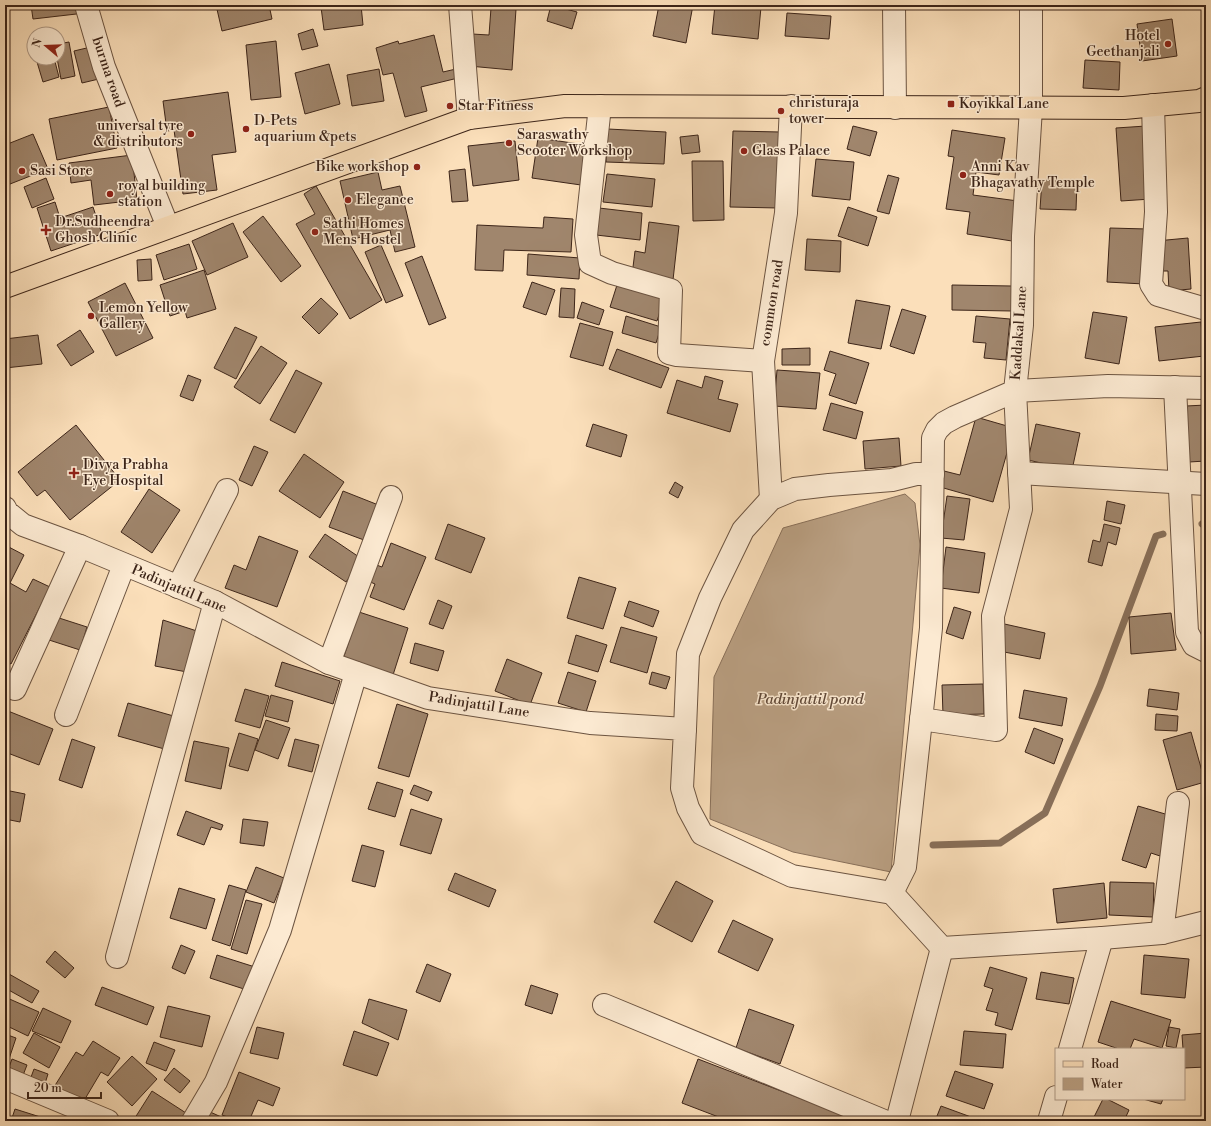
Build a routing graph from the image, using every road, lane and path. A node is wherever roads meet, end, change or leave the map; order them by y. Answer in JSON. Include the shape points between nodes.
{"nodes":[{"id":1,"x":86,"y":5,"type":"edge"},
{"id":2,"x":460,"y":5,"type":"edge"},
{"id":3,"x":894,"y":5,"type":"edge"},
{"id":4,"x":1031,"y":5,"type":"edge"},
{"id":5,"x":1206,"y":98,"type":"edge"},
{"id":6,"x":1153,"y":105,"type":"junction"},
{"id":7,"x":600,"y":106,"type":"junction"},
{"id":8,"x":791,"y":106,"type":"junction"},
{"id":9,"x":894,"y":108,"type":"junction"},
{"id":10,"x":1031,"y":108,"type":"junction"},
{"id":11,"x":469,"y":118,"type":"junction"},
{"id":12,"x":168,"y":227,"type":"junction"},
{"id":13,"x":5,"y":287,"type":"edge"},
{"id":14,"x":1206,"y":309,"type":"edge"},
{"id":15,"x":763,"y":361,"type":"junction"},
{"id":16,"x":1175,"y":387,"type":"junction"},
{"id":17,"x":1206,"y":388,"type":"edge"},
{"id":18,"x":1015,"y":391,"type":"junction"},
{"id":19,"x":1020,"y":473,"type":"junction"},
{"id":20,"x":933,"y":474,"type":"junction"},
{"id":21,"x":1180,"y":482,"type":"junction"},
{"id":22,"x":1206,"y":484,"type":"edge"},
{"id":23,"x":227,"y":490,"type":"dead end"},
{"id":24,"x":391,"y":497,"type":"dead end"},
{"id":25,"x":771,"y":499,"type":"junction"},
{"id":26,"x":5,"y":508,"type":"edge"},
{"id":27,"x":80,"y":546,"type":"junction"},
{"id":28,"x":124,"y":565,"type":"junction"},
{"id":29,"x":178,"y":587,"type":"junction"},
{"id":30,"x":215,"y":602,"type":"junction"},
{"id":31,"x":1206,"y":651,"type":"edge"},
{"id":32,"x":329,"y":663,"type":"junction"},
{"id":33,"x":356,"y":673,"type":"junction"},
{"id":34,"x":16,"y":689,"type":"dead end"},
{"id":35,"x":66,"y":715,"type":"dead end"},
{"id":36,"x":921,"y":719,"type":"junction"},
{"id":37,"x":685,"y":730,"type":"junction"},
{"id":38,"x":1178,"y":803,"type":"dead end"},
{"id":39,"x":892,"y":892,"type":"junction"},
{"id":40,"x":1206,"y":922,"type":"edge"},
{"id":41,"x":1162,"y":932,"type":"junction"},
{"id":42,"x":1102,"y":938,"type":"junction"},
{"id":43,"x":942,"y":948,"type":"junction"},
{"id":44,"x":117,"y":957,"type":"dead end"},
{"id":45,"x":604,"y":1005,"type":"dead end"},
{"id":46,"x":1070,"y":1048,"type":"edge"},
{"id":47,"x":5,"y":1078,"type":"edge"},
{"id":48,"x":1055,"y":1100,"type":"edge"},
{"id":49,"x":108,"y":1121,"type":"edge"},
{"id":50,"x":193,"y":1121,"type":"edge"},
{"id":51,"x":884,"y":1121,"type":"edge"},
{"id":52,"x":897,"y":1121,"type":"edge"},
{"id":53,"x":1049,"y":1121,"type":"edge"}],
"edges":[{"from":1,"to":12,"type":"street","name":"burma road","via":[[104,67]]},
{"from":2,"to":11,"type":"street"},
{"from":3,"to":9,"type":"street"},
{"from":4,"to":10,"type":"street","name":"Kaddakal Lane"},
{"from":5,"to":6,"type":"main road","via":[[1199,101]]},
{"from":6,"to":10,"type":"main road","via":[[1124,108]]},
{"from":6,"to":14,"type":"street","via":[[1156,212],[1151,284],[1158,295]]},
{"from":7,"to":8,"type":"main road"},
{"from":7,"to":11,"type":"main road","via":[[565,106]]},
{"from":7,"to":15,"type":"street","name":"common road","via":[[586,235],[590,263],[612,274],[672,290],[669,353]]},
{"from":8,"to":9,"type":"main road"},
{"from":8,"to":15,"type":"street","name":"common road","via":[[786,214]]},
{"from":9,"to":10,"type":"main road"},
{"from":10,"to":18,"type":"street","name":"Kaddakal Lane","via":[[1023,236],[1022,325]]},
{"from":11,"to":12,"type":"main road"},
{"from":12,"to":13,"type":"main road"},
{"from":15,"to":25,"type":"street"},
{"from":16,"to":17,"type":"street"},
{"from":16,"to":18,"type":"street","via":[[1108,386]]},
{"from":16,"to":21,"type":"street"},
{"from":18,"to":19,"type":"street"},
{"from":18,"to":20,"type":"street","name":"Kaddakal Lane","via":[[944,423],[933,438]]},
{"from":19,"to":21,"type":"street"},
{"from":19,"to":36,"type":"street","via":[[1021,509],[993,616],[996,730]]},
{"from":20,"to":25,"type":"street","via":[[795,489]]},
{"from":20,"to":36,"type":"street","name":"Kaddakal Lane","via":[[930,628]]},
{"from":21,"to":22,"type":"street"},
{"from":21,"to":31,"type":"street","via":[[1187,632],[1194,645]]},
{"from":23,"to":29,"type":"street"},
{"from":24,"to":32,"type":"street"},
{"from":25,"to":37,"type":"street","via":[[743,530],[710,598],[688,654]]},
{"from":26,"to":27,"type":"street","name":"Padinjattil Lane","via":[[23,525]]},
{"from":27,"to":28,"type":"street","name":"Padinjattil Lane"},
{"from":27,"to":34,"type":"street"},
{"from":28,"to":29,"type":"street","name":"Padinjattil Lane"},
{"from":28,"to":35,"type":"street"},
{"from":29,"to":30,"type":"street","name":"Padinjattil Lane"},
{"from":30,"to":32,"type":"street","name":"Padinjattil Lane"},
{"from":30,"to":44,"type":"street"},
{"from":32,"to":33,"type":"street","name":"Padinjattil Lane"},
{"from":33,"to":37,"type":"street","name":"Padinjattil Lane","via":[[428,698],[590,723]]},
{"from":33,"to":50,"type":"street","via":[[280,930],[216,1082]]},
{"from":36,"to":39,"type":"street","name":"Kaddakal Lane","via":[[905,867]]},
{"from":37,"to":39,"type":"street","via":[[682,788],[688,808],[702,834],[792,876]]},
{"from":38,"to":41,"type":"street"},
{"from":39,"to":43,"type":"street"},
{"from":40,"to":41,"type":"street"},
{"from":41,"to":42,"type":"street"},
{"from":42,"to":43,"type":"street"},
{"from":42,"to":46,"type":"street"},
{"from":43,"to":52,"type":"street"},
{"from":45,"to":51,"type":"street"},
{"from":47,"to":49,"type":"street"},
{"from":48,"to":53,"type":"street"}]}
